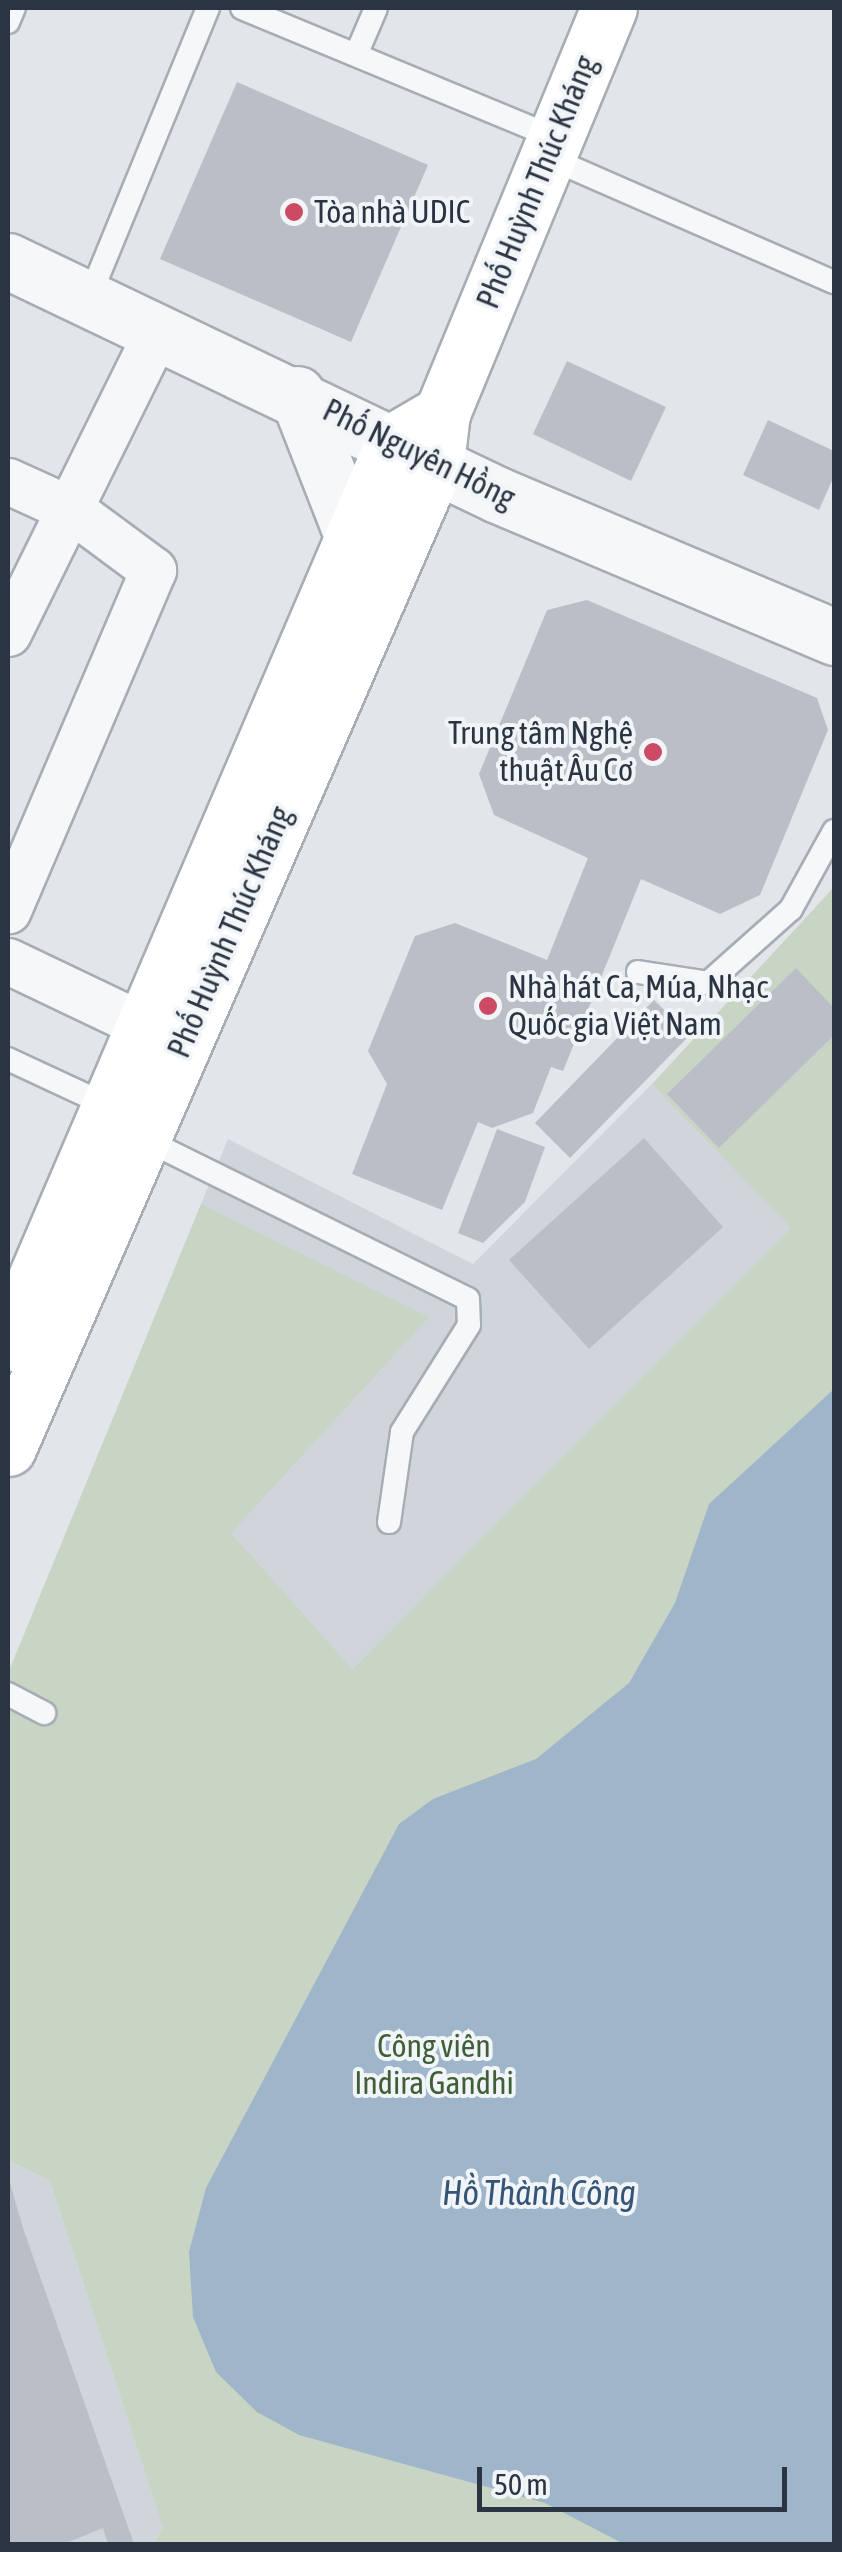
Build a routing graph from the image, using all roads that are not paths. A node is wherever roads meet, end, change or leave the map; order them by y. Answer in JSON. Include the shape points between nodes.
{"nodes":[{"id":1,"x":14,"y":8,"type":"edge"},
{"id":2,"x":208,"y":8,"type":"edge"},
{"id":3,"x":242,"y":8,"type":"edge"},
{"id":4,"x":376,"y":8,"type":"edge"},
{"id":5,"x":609,"y":8,"type":"edge"},
{"id":6,"x":8,"y":22,"type":"edge"},
{"id":7,"x":356,"y":54,"type":"junction"},
{"id":8,"x":550,"y":147,"type":"junction"},
{"id":9,"x":8,"y":261,"type":"edge"},
{"id":10,"x":834,"y":282,"type":"edge"},
{"id":11,"x":89,"y":298,"type":"junction"},
{"id":12,"x":158,"y":329,"type":"junction"},
{"id":13,"x":297,"y":394,"type":"junction"},
{"id":14,"x":424,"y":439,"type":"junction"},
{"id":15,"x":8,"y":480,"type":"edge"},
{"id":16,"x":72,"y":510,"type":"junction"},
{"id":17,"x":353,"y":538,"type":"junction"},
{"id":18,"x":8,"y":633,"type":"edge"},
{"id":19,"x":834,"y":637,"type":"edge"},
{"id":20,"x":834,"y":830,"type":"edge"},
{"id":21,"x":8,"y":910,"type":"edge"},
{"id":22,"x":8,"y":961,"type":"edge"},
{"id":23,"x":638,"y":972,"type":"dead end"},
{"id":24,"x":144,"y":1026,"type":"junction"},
{"id":25,"x":8,"y":1059,"type":"edge"},
{"id":26,"x":126,"y":1123,"type":"junction"},
{"id":27,"x":9,"y":1335,"type":"edge"},
{"id":28,"x":8,"y":1448,"type":"edge"},
{"id":29,"x":389,"y":1522,"type":"dead end"},
{"id":30,"x":8,"y":1694,"type":"edge"},
{"id":31,"x":44,"y":1713,"type":"dead end"}],
"edges":[{"from":1,"to":6,"type":"lane"},
{"from":2,"to":11,"type":"lane"},
{"from":3,"to":7,"type":"lane"},
{"from":4,"to":7,"type":"lane"},
{"from":5,"to":8,"type":"main road","name":"Phố Huỳnh Thúc Kháng"},
{"from":7,"to":8,"type":"lane"},
{"from":8,"to":10,"type":"lane"},
{"from":8,"to":14,"type":"main road","name":"Phố Huỳnh Thúc Kháng"},
{"from":9,"to":11,"type":"street","name":"Phố Nguyên Hồng"},
{"from":11,"to":12,"type":"street","name":"Phố Nguyên Hồng"},
{"from":12,"to":13,"type":"street","name":"Phố Nguyên Hồng"},
{"from":12,"to":16,"type":"street"},
{"from":13,"to":14,"type":"street","name":"Phố Nguyên Hồng"},
{"from":13,"to":17,"type":"street"},
{"from":14,"to":17,"type":"main road","name":"Phố Huỳnh Thúc Kháng"},
{"from":14,"to":19,"type":"street","name":"Phố Nguyên Hồng"},
{"from":14,"to":26,"type":"main road","name":"Phố Huỳnh Thúc Kháng"},
{"from":15,"to":16,"type":"street"},
{"from":16,"to":18,"type":"street"},
{"from":16,"to":21,"type":"street","via":[[153,570]]},
{"from":17,"to":24,"type":"main road","name":"Phố Huỳnh Thúc Kháng"},
{"from":20,"to":23,"type":"lane","via":[[791,909],[708,983]]},
{"from":22,"to":24,"type":"street"},
{"from":24,"to":26,"type":"main road","name":"Phố Huỳnh Thúc Kháng"},
{"from":25,"to":26,"type":"lane"},
{"from":26,"to":27,"type":"main road","name":"Phố Huỳnh Thúc Kháng"},
{"from":26,"to":28,"type":"main road","name":"Phố Huỳnh Thúc Kháng"},
{"from":26,"to":29,"type":"lane","via":[[468,1299],[469,1325],[402,1432]]},
{"from":30,"to":31,"type":"lane"}]}
